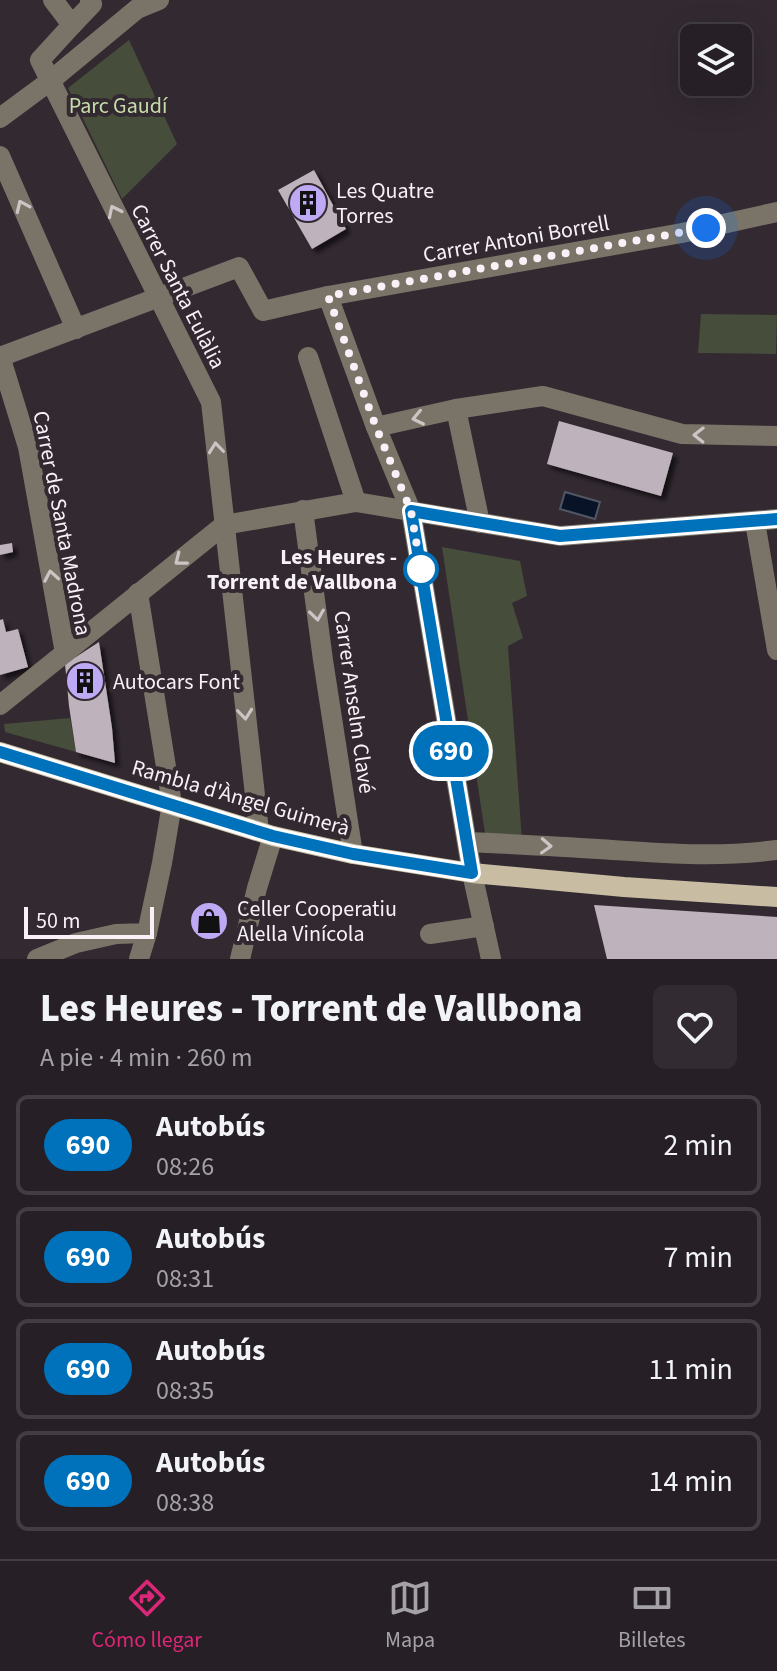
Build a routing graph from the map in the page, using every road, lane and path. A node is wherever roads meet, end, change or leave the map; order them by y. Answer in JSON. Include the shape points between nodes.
{"nodes":[{"id":1,"x":53,"y":0,"type":"edge"},
{"id":2,"x":90,"y":0,"type":"edge"},
{"id":3,"x":159,"y":0,"type":"edge"},
{"id":4,"x":134,"y":5,"type":"edge"},
{"id":5,"x":72,"y":25,"type":"junction"},
{"id":6,"x":50,"y":81,"type":"junction"},
{"id":7,"x":0,"y":118,"type":"edge"},
{"id":8,"x":0,"y":156,"type":"edge"},
{"id":9,"x":777,"y":212,"type":"edge"},
{"id":10,"x":328,"y":296,"type":"junction"},
{"id":11,"x":157,"y":297,"type":"junction"},
{"id":12,"x":76,"y":329,"type":"junction"},
{"id":13,"x":0,"y":357,"type":"edge"},
{"id":14,"x":308,"y":357,"type":"dead end"},
{"id":15,"x":456,"y":409,"type":"junction"},
{"id":16,"x":376,"y":427,"type":"junction"},
{"id":17,"x":777,"y":436,"type":"edge"},
{"id":18,"x":356,"y":502,"type":"junction"},
{"id":19,"x":303,"y":510,"type":"junction"},
{"id":20,"x":411,"y":511,"type":"junction"},
{"id":21,"x":777,"y":519,"type":"edge"},
{"id":22,"x":755,"y":522,"type":"junction"},
{"id":23,"x":480,"y":523,"type":"junction"},
{"id":24,"x":224,"y":525,"type":"junction"},
{"id":25,"x":138,"y":593,"type":"junction"},
{"id":26,"x":777,"y":650,"type":"edge"},
{"id":27,"x":65,"y":653,"type":"junction"},
{"id":28,"x":0,"y":705,"type":"edge"},
{"id":29,"x":0,"y":752,"type":"edge"},
{"id":30,"x":172,"y":804,"type":"junction"},
{"id":31,"x":266,"y":834,"type":"junction"},
{"id":32,"x":468,"y":842,"type":"junction"},
{"id":33,"x":777,"y":850,"type":"edge"},
{"id":34,"x":353,"y":854,"type":"junction"},
{"id":35,"x":472,"y":873,"type":"junction"},
{"id":36,"x":777,"y":897,"type":"edge"},
{"id":37,"x":484,"y":926,"type":"junction"},
{"id":38,"x":147,"y":933,"type":"junction"},
{"id":39,"x":430,"y":934,"type":"dead end"},
{"id":40,"x":37,"y":959,"type":"edge"},
{"id":41,"x":139,"y":959,"type":"edge"},
{"id":42,"x":240,"y":959,"type":"edge"},
{"id":43,"x":491,"y":959,"type":"edge"}],
"edges":[{"from":1,"to":5,"type":"street"},
{"from":2,"to":5,"type":"street"},
{"from":3,"to":4,"type":"street"},
{"from":4,"to":6,"type":"street"},
{"from":5,"to":6,"type":"street","via":[[40,60]]},
{"from":6,"to":7,"type":"street"},
{"from":11,"to":6,"type":"street","name":"Carrer Santa Eulàlia","one_way":true},
{"from":12,"to":8,"type":"street","one_way":true},
{"from":9,"to":10,"type":"street","name":"Carrer Antoni Borrell"},
{"from":10,"to":11,"type":"street","name":"Carrer Antoni Borrell","via":[[263,311],[239,267]]},
{"from":10,"to":16,"type":"street"},
{"from":11,"to":12,"type":"street"},
{"from":24,"to":11,"type":"street","name":"Carrer Santa Eulàlia","one_way":true,"via":[[211,402]]},
{"from":12,"to":13,"type":"street"},
{"from":27,"to":13,"type":"street","name":"Carrer de Santa Madrona","one_way":true,"via":[[28,447]]},
{"from":14,"to":18,"type":"street"},
{"from":15,"to":16,"type":"street","one_way":true},
{"from":17,"to":15,"type":"street","one_way":true,"via":[[682,434],[543,396]]},
{"from":15,"to":23,"type":"street"},
{"from":16,"to":20,"type":"street"},
{"from":18,"to":19,"type":"street"},
{"from":18,"to":20,"type":"street"},
{"from":19,"to":24,"type":"street"},
{"from":19,"to":34,"type":"street","name":"Carrer Anselm Clavé","one_way":true},
{"from":20,"to":23,"type":"street"},
{"from":20,"to":32,"type":"street"},
{"from":21,"to":22,"type":"street"},
{"from":22,"to":23,"type":"street","via":[[560,536]]},
{"from":22,"to":26,"type":"street"},
{"from":24,"to":25,"type":"street","one_way":true},
{"from":24,"to":31,"type":"street","name":"Carrer Santa Eulàlia","one_way":true},
{"from":25,"to":27,"type":"street"},
{"from":25,"to":30,"type":"street"},
{"from":27,"to":28,"type":"street"},
{"from":29,"to":30,"type":"main road","name":"Rambla d'Àngel Guimerà"},
{"from":30,"to":31,"type":"main road","name":"Rambla d'Àngel Guimerà"},
{"from":30,"to":38,"type":"street"},
{"from":31,"to":34,"type":"main road","name":"Rambla d'Àngel Guimerà"},
{"from":31,"to":42,"type":"street"},
{"from":32,"to":33,"type":"street","one_way":true,"via":[[687,856]]},
{"from":32,"to":35,"type":"street"},
{"from":34,"to":35,"type":"main road","name":"Rambla d'Àngel Guimerà"},
{"from":35,"to":36,"type":"main road","name":"Rambla d'Àngel Guimerà"},
{"from":35,"to":37,"type":"street"},
{"from":37,"to":39,"type":"street"},
{"from":37,"to":43,"type":"street"},
{"from":38,"to":40,"type":"street","via":[[76,943]]},
{"from":38,"to":41,"type":"street"}]}
